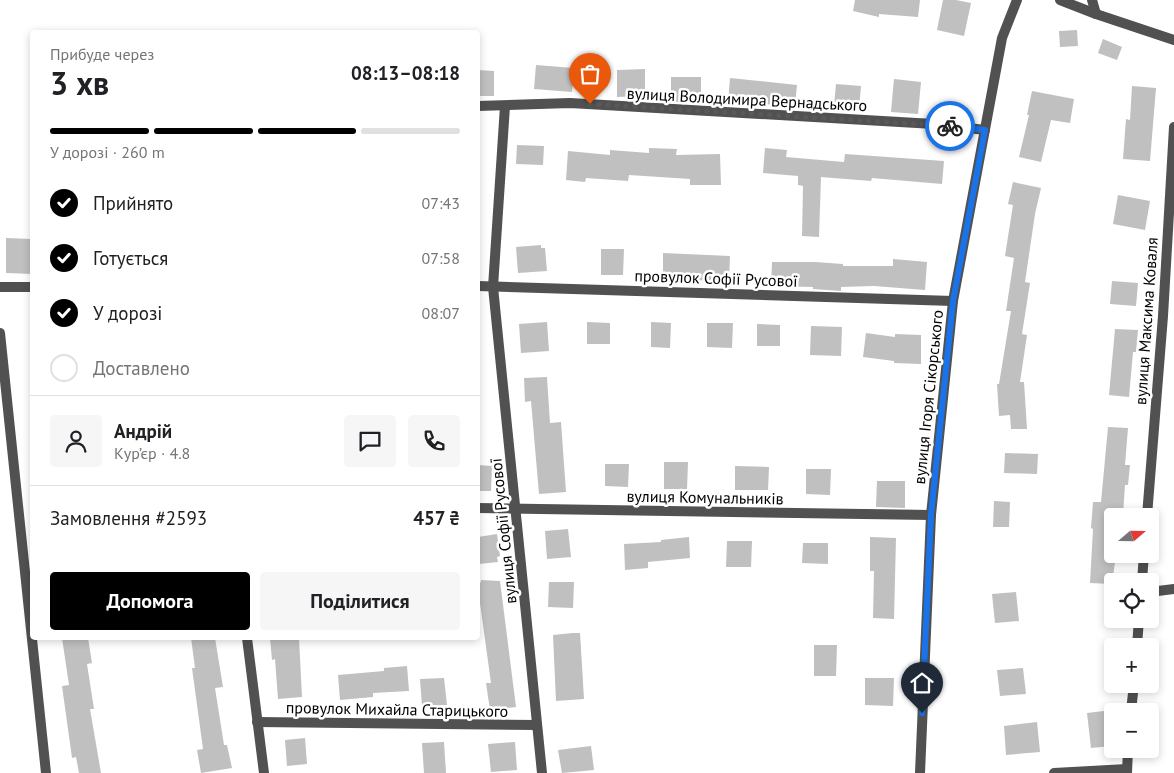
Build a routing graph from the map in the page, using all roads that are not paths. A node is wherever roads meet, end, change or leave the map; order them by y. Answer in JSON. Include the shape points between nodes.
{"nodes":[{"id":1,"x":1017,"y":0,"type":"edge"},
{"id":2,"x":1060,"y":0,"type":"edge"},
{"id":3,"x":1092,"y":0,"type":"edge"},
{"id":4,"x":1096,"y":14,"type":"junction"},
{"id":5,"x":1174,"y":40,"type":"edge"},
{"id":6,"x":480,"y":106,"type":"edge"},
{"id":7,"x":505,"y":106,"type":"junction"},
{"id":8,"x":1174,"y":127,"type":"edge"},
{"id":9,"x":985,"y":130,"type":"junction"},
{"id":10,"x":480,"y":286,"type":"edge"},
{"id":11,"x":30,"y":287,"type":"edge"},
{"id":12,"x":493,"y":287,"type":"junction"},
{"id":13,"x":0,"y":288,"type":"edge"},
{"id":14,"x":953,"y":301,"type":"junction"},
{"id":15,"x":1163,"y":316,"type":"junction"},
{"id":16,"x":1174,"y":317,"type":"edge"},
{"id":17,"x":0,"y":333,"type":"edge"},
{"id":18,"x":480,"y":508,"type":"edge"},
{"id":19,"x":516,"y":508,"type":"junction"},
{"id":20,"x":1148,"y":508,"type":"edge"},
{"id":21,"x":931,"y":515,"type":"junction"},
{"id":22,"x":1174,"y":589,"type":"edge"},
{"id":23,"x":1159,"y":591,"type":"edge"},
{"id":24,"x":30,"y":620,"type":"edge"},
{"id":25,"x":32,"y":640,"type":"edge"},
{"id":26,"x":247,"y":640,"type":"edge"},
{"id":27,"x":257,"y":722,"type":"junction"},
{"id":28,"x":537,"y":725,"type":"junction"},
{"id":29,"x":1128,"y":758,"type":"edge"},
{"id":30,"x":1127,"y":771,"type":"edge"},
{"id":31,"x":46,"y":773,"type":"edge"},
{"id":32,"x":264,"y":773,"type":"edge"},
{"id":33,"x":542,"y":773,"type":"edge"},
{"id":34,"x":920,"y":773,"type":"edge"},
{"id":35,"x":1054,"y":773,"type":"edge"}],
"edges":[{"from":1,"to":9,"type":"street","name":"вулиця Ігоря Сікорського","via":[[1002,38]]},
{"from":2,"to":4,"type":"street"},
{"from":3,"to":4,"type":"street"},
{"from":4,"to":5,"type":"street"},
{"from":6,"to":7,"type":"street","name":"вулиця Володимира Вернадського"},
{"from":7,"to":9,"type":"street","name":"вулиця Володимира Вернадського","via":[[570,103],[934,124]]},
{"from":7,"to":12,"type":"street","name":"вулиця Софії Русової"},
{"from":8,"to":15,"type":"street","name":"вулиця Максима Коваля"},
{"from":9,"to":14,"type":"street","name":"вулиця Ігоря Сікорського"},
{"from":10,"to":12,"type":"street","name":"провулок Софії Русової"},
{"from":11,"to":13,"type":"street"},
{"from":12,"to":14,"type":"street","name":"провулок Софії Русової"},
{"from":12,"to":19,"type":"street","name":"вулиця Софії Русової"},
{"from":14,"to":21,"type":"street","name":"вулиця Ігоря Сікорського"},
{"from":15,"to":16,"type":"street"},
{"from":15,"to":20,"type":"street","name":"вулиця Максима Коваля"},
{"from":17,"to":24,"type":"street"},
{"from":18,"to":19,"type":"street","name":"вулиця Комунальників"},
{"from":19,"to":21,"type":"street","name":"вулиця Комунальників"},
{"from":19,"to":28,"type":"street","name":"вулиця Софії Русової"},
{"from":21,"to":34,"type":"street","name":"вулиця Ігоря Сікорського"},
{"from":22,"to":23,"type":"street"},
{"from":25,"to":31,"type":"street"},
{"from":26,"to":27,"type":"street"},
{"from":27,"to":28,"type":"street","name":"провулок Михайла Старицького"},
{"from":27,"to":32,"type":"street"},
{"from":28,"to":33,"type":"street","name":"вулиця Софії Русової"},
{"from":29,"to":30,"type":"street"},
{"from":30,"to":35,"type":"street"}]}
